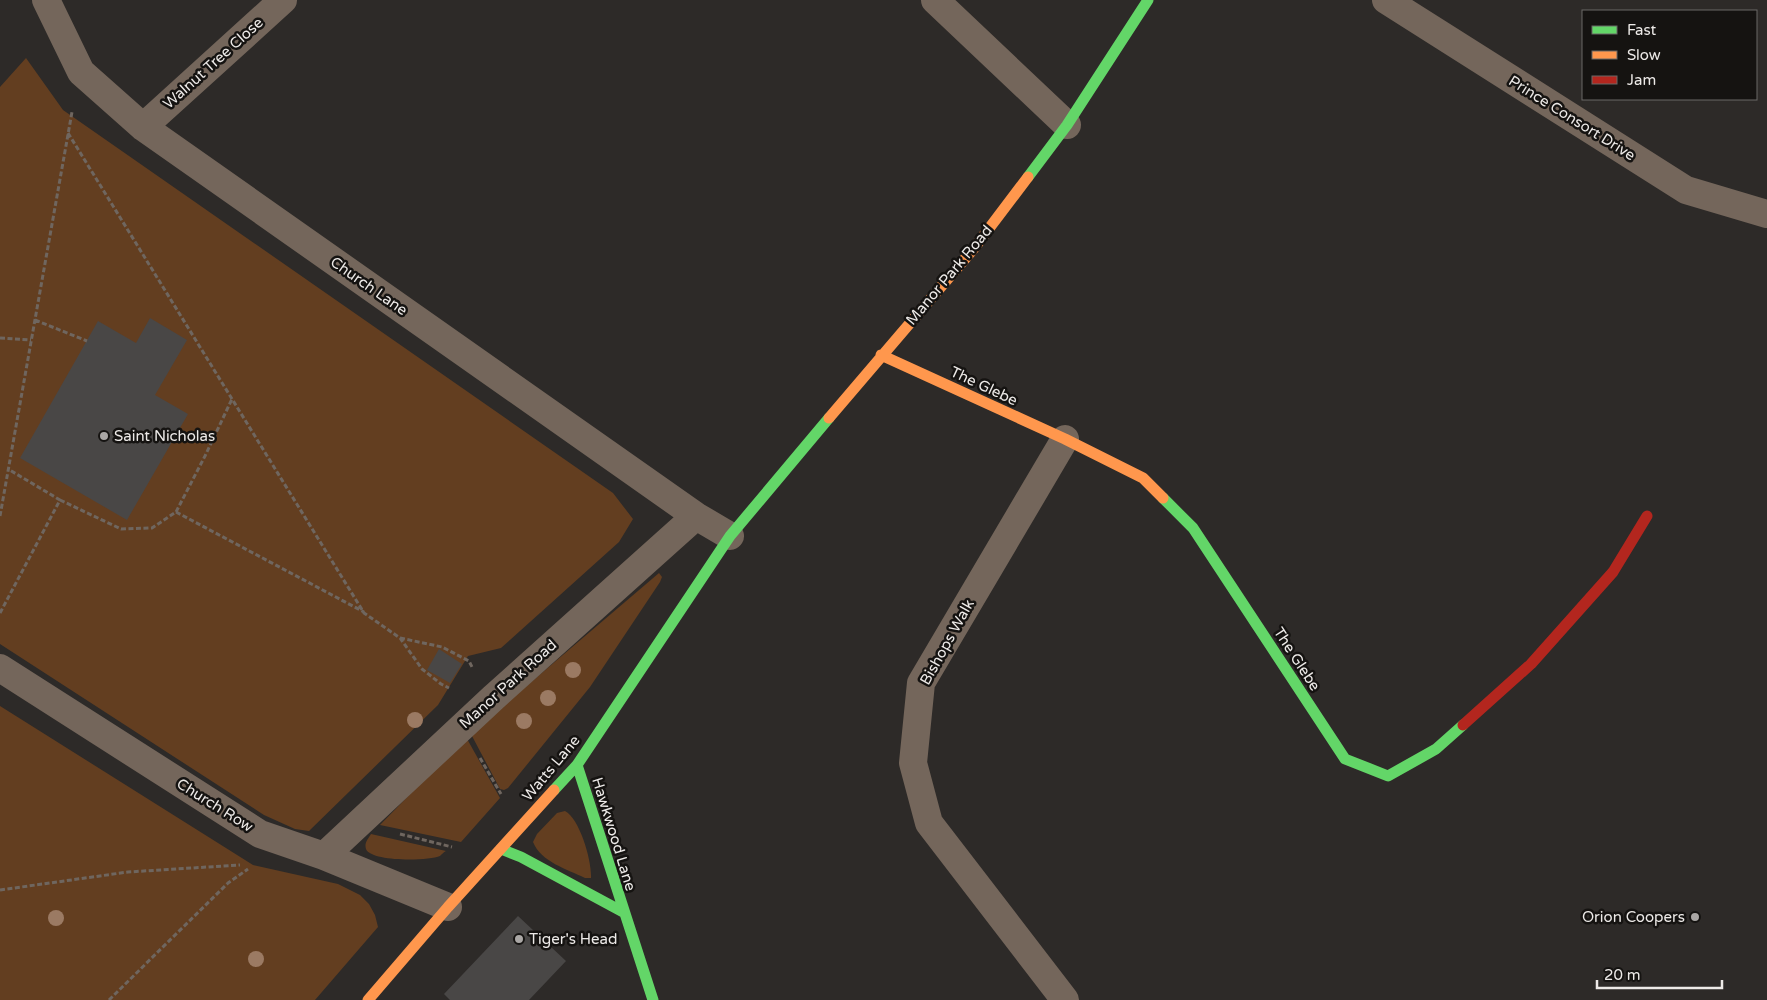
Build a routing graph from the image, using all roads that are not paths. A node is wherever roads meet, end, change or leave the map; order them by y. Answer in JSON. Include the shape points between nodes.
{"nodes":[{"id":1,"x":46,"y":0,"type":"edge"},
{"id":2,"x":283,"y":0,"type":"edge"},
{"id":3,"x":935,"y":0,"type":"edge"},
{"id":4,"x":1148,"y":0,"type":"edge"},
{"id":5,"x":1386,"y":0,"type":"edge"},
{"id":6,"x":1067,"y":125,"type":"junction"},
{"id":7,"x":143,"y":127,"type":"junction"},
{"id":8,"x":1767,"y":214,"type":"edge"},
{"id":9,"x":881,"y":355,"type":"junction"},
{"id":10,"x":1065,"y":439,"type":"junction"},
{"id":11,"x":696,"y":516,"type":"junction"},
{"id":12,"x":1647,"y":516,"type":"dead end"},
{"id":13,"x":730,"y":536,"type":"junction"},
{"id":14,"x":0,"y":668,"type":"edge"},
{"id":15,"x":577,"y":765,"type":"junction"},
{"id":16,"x":497,"y":853,"type":"junction"},
{"id":17,"x":324,"y":856,"type":"junction"},
{"id":18,"x":448,"y":907,"type":"junction"},
{"id":19,"x":623,"y":912,"type":"junction"},
{"id":20,"x":368,"y":1000,"type":"edge"},
{"id":21,"x":652,"y":1000,"type":"edge"},
{"id":22,"x":1065,"y":1000,"type":"edge"}],
"edges":[{"from":1,"to":7,"type":"street","name":"Church Lane","via":[[80,72]]},
{"from":2,"to":7,"type":"street","name":"Walnut Tree Close"},
{"from":3,"to":6,"type":"street"},
{"from":4,"to":6,"type":"street","name":"Manor Park Road"},
{"from":5,"to":8,"type":"street","name":"Prince Consort Drive","via":[[1686,190]]},
{"from":6,"to":9,"type":"street","name":"Manor Park Road","via":[[975,247]]},
{"from":7,"to":11,"type":"street","name":"Church Lane"},
{"from":9,"to":10,"type":"street","name":"The Glebe"},
{"from":9,"to":13,"type":"street","name":"Manor Park Road"},
{"from":10,"to":12,"type":"street","name":"The Glebe","via":[[1143,478],[1193,528],[1345,759],[1388,776],[1436,749],[1531,664],[1613,572]]},
{"from":10,"to":22,"type":"street","name":"Bishops Walk","via":[[921,683],[913,763],[929,823]]},
{"from":11,"to":13,"type":"street","name":"Church Lane"},
{"from":11,"to":17,"type":"street","name":"Manor Park Road","via":[[493,698]]},
{"from":13,"to":15,"type":"street","name":"Watts Lane"},
{"from":14,"to":17,"type":"street","name":"Church Row","via":[[260,834]]},
{"from":15,"to":16,"type":"street","name":"Watts Lane"},
{"from":15,"to":19,"type":"street","name":"Hawkwood Lane"},
{"from":16,"to":18,"type":"street","name":"Watts Lane"},
{"from":16,"to":19,"type":"street","name":"Hawkwood Lane","via":[[521,857]]},
{"from":17,"to":18,"type":"street","name":"Church Row"},
{"from":18,"to":20,"type":"street","name":"Watts Lane"},
{"from":19,"to":21,"type":"street","name":"Hawkwood Lane"}]}
